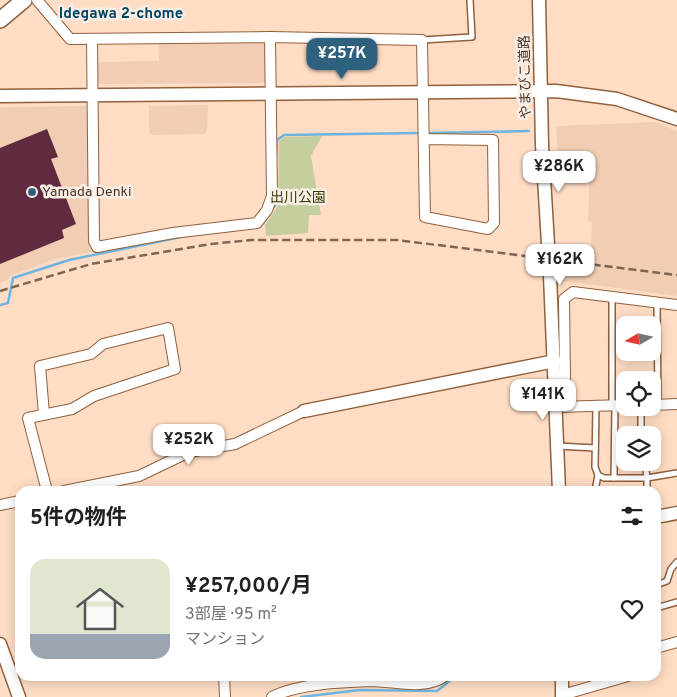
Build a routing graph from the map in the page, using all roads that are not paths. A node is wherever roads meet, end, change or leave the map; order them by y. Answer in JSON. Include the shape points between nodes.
{"nodes":[{"id":1,"x":24,"y":0,"type":"edge"},
{"id":2,"x":37,"y":0,"type":"edge"},
{"id":3,"x":470,"y":0,"type":"edge"},
{"id":4,"x":539,"y":0,"type":"edge"},
{"id":5,"x":0,"y":20,"type":"edge"},
{"id":6,"x":270,"y":37,"type":"junction"},
{"id":7,"x":92,"y":39,"type":"junction"},
{"id":8,"x":422,"y":40,"type":"junction"},
{"id":9,"x":542,"y":92,"type":"junction"},
{"id":10,"x":423,"y":93,"type":"junction"},
{"id":11,"x":270,"y":94,"type":"junction"},
{"id":12,"x":0,"y":96,"type":"edge"},
{"id":13,"x":92,"y":96,"type":"junction"},
{"id":14,"x":677,"y":119,"type":"edge"},
{"id":15,"x":424,"y":139,"type":"junction"},
{"id":16,"x":548,"y":244,"type":"tunnel mouth"},
{"id":17,"x":550,"y":276,"type":"tunnel mouth"},
{"id":18,"x":612,"y":297,"type":"junction"},
{"id":19,"x":657,"y":302,"type":"junction"},
{"id":20,"x":677,"y":304,"type":"edge"},
{"id":21,"x":555,"y":361,"type":"junction"},
{"id":22,"x":656,"y":371,"type":"edge"},
{"id":23,"x":616,"y":383,"type":"edge"},
{"id":24,"x":661,"y":404,"type":"edge"},
{"id":25,"x":677,"y":404,"type":"edge"},
{"id":26,"x":616,"y":405,"type":"edge"},
{"id":27,"x":596,"y":406,"type":"junction"},
{"id":28,"x":556,"y":407,"type":"junction"},
{"id":29,"x":304,"y":411,"type":"joint"},
{"id":30,"x":44,"y":414,"type":"junction"},
{"id":31,"x":617,"y":416,"type":"edge"},
{"id":32,"x":558,"y":446,"type":"junction"},
{"id":33,"x":595,"y":448,"type":"junction"},
{"id":34,"x":646,"y":471,"type":"edge"},
{"id":35,"x":677,"y":473,"type":"edge"},
{"id":36,"x":598,"y":475,"type":"junction"},
{"id":37,"x":614,"y":478,"type":"junction"},
{"id":38,"x":647,"y":478,"type":"junction"},
{"id":39,"x":46,"y":486,"type":"edge"},
{"id":40,"x":103,"y":486,"type":"edge"},
{"id":41,"x":558,"y":486,"type":"edge"},
{"id":42,"x":596,"y":486,"type":"edge"},
{"id":43,"x":647,"y":486,"type":"edge"},
{"id":44,"x":15,"y":502,"type":"edge"},
{"id":45,"x":0,"y":504,"type":"edge"},
{"id":46,"x":677,"y":513,"type":"edge"},
{"id":47,"x":661,"y":516,"type":"edge"},
{"id":48,"x":677,"y":562,"type":"edge"},
{"id":49,"x":661,"y":583,"type":"edge"},
{"id":50,"x":677,"y":602,"type":"edge"},
{"id":51,"x":661,"y":607,"type":"edge"},
{"id":52,"x":677,"y":642,"type":"edge"},
{"id":53,"x":0,"y":644,"type":"edge"},
{"id":54,"x":661,"y":647,"type":"edge"},
{"id":55,"x":224,"y":681,"type":"edge"},
{"id":56,"x":368,"y":681,"type":"edge"},
{"id":57,"x":403,"y":681,"type":"edge"},
{"id":58,"x":436,"y":681,"type":"edge"},
{"id":59,"x":562,"y":681,"type":"edge"},
{"id":60,"x":612,"y":681,"type":"edge"},
{"id":61,"x":562,"y":696,"type":"edge"},
{"id":62,"x":19,"y":697,"type":"edge"},
{"id":63,"x":225,"y":697,"type":"edge"},
{"id":64,"x":272,"y":697,"type":"edge"}],
"edges":[{"from":1,"to":5,"type":"main road"},
{"from":2,"to":7,"type":"street","via":[[70,39]]},
{"from":3,"to":8,"type":"lane","via":[[472,37]]},
{"from":4,"to":9,"type":"street","name":"やまびこ道路"},
{"from":6,"to":7,"type":"street"},
{"from":6,"to":8,"type":"street"},
{"from":6,"to":11,"type":"street"},
{"from":7,"to":13,"type":"street"},
{"from":8,"to":10,"type":"street"},
{"from":9,"to":10,"type":"street"},
{"from":9,"to":14,"type":"street","via":[[610,97]]},
{"from":9,"to":16,"type":"street","name":"やまびこ道路"},
{"from":10,"to":11,"type":"street"},
{"from":10,"to":15,"type":"street"},
{"from":11,"to":13,"type":"street"},
{"from":11,"to":13,"type":"street","via":[[272,196],[268,210],[257,223],[173,233],[97,247],[94,241]]},
{"from":12,"to":13,"type":"street"},
{"from":15,"to":15,"type":"street","via":[[425,217],[488,229],[494,223],[494,140]]},
{"from":17,"to":21,"type":"street"},
{"from":18,"to":19,"type":"street"},
{"from":18,"to":23,"type":"lane"},
{"from":18,"to":28,"type":"street","via":[[572,292],[564,299],[565,378]]},
{"from":19,"to":20,"type":"street"},
{"from":19,"to":22,"type":"lane"},
{"from":21,"to":28,"type":"street"},
{"from":21,"to":29,"type":"street"},
{"from":24,"to":25,"type":"street"},
{"from":26,"to":27,"type":"street"},
{"from":27,"to":28,"type":"street"},
{"from":27,"to":33,"type":"lane"},
{"from":28,"to":32,"type":"street"},
{"from":29,"to":40,"type":"street","via":[[235,444],[189,452],[139,476]]},
{"from":30,"to":30,"type":"street","via":[[40,366],[91,354],[103,344],[168,328],[175,368],[94,396],[72,408]]},
{"from":30,"to":39,"type":"street","via":[[28,418]]},
{"from":31,"to":37,"type":"lane"},
{"from":32,"to":33,"type":"lane"},
{"from":32,"to":41,"type":"street"},
{"from":33,"to":36,"type":"lane"},
{"from":34,"to":38,"type":"lane"},
{"from":35,"to":38,"type":"lane"},
{"from":36,"to":37,"type":"lane"},
{"from":36,"to":42,"type":"lane"},
{"from":37,"to":38,"type":"lane"},
{"from":38,"to":43,"type":"lane"},
{"from":44,"to":45,"type":"street"},
{"from":46,"to":47,"type":"street"},
{"from":48,"to":49,"type":"lane","via":[[667,581]]},
{"from":50,"to":51,"type":"lane"},
{"from":52,"to":54,"type":"street"},
{"from":53,"to":62,"type":"street"},
{"from":55,"to":63,"type":"street"},
{"from":56,"to":64,"type":"street","via":[[290,690]]},
{"from":57,"to":58,"type":"street","via":[[422,685]]},
{"from":59,"to":61,"type":"street"},
{"from":60,"to":61,"type":"street"}]}
